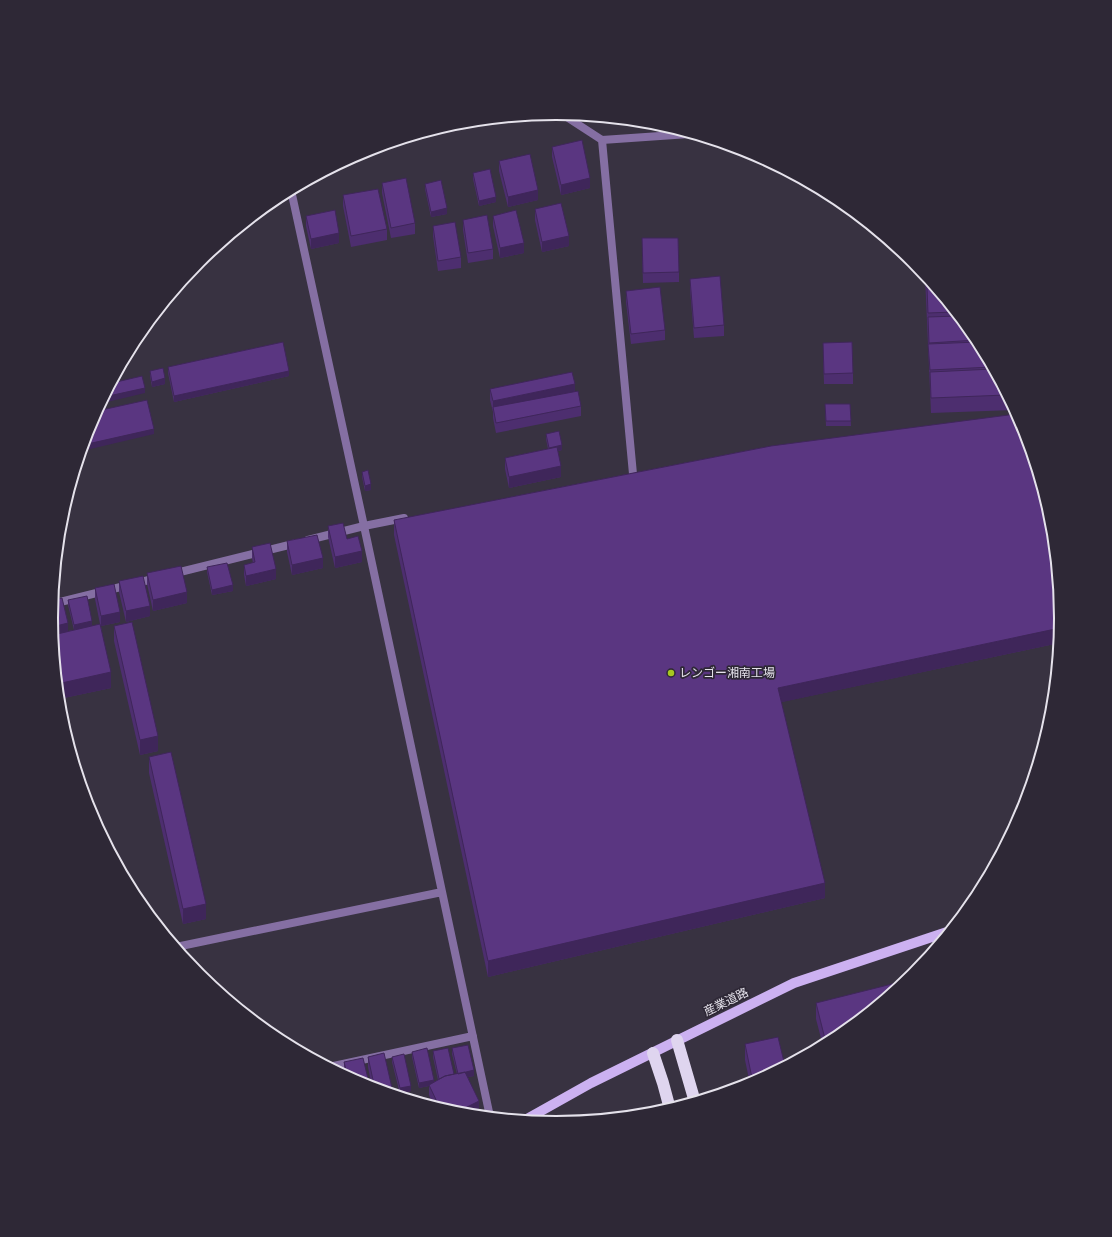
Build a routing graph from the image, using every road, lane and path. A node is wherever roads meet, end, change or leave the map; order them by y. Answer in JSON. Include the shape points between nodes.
{"nodes":[{"id":1,"x":573,"y":121,"type":"edge"},
{"id":2,"x":676,"y":135,"type":"edge"},
{"id":3,"x":602,"y":140,"type":"junction"},
{"id":4,"x":292,"y":196,"type":"edge"},
{"id":5,"x":633,"y":474,"type":"edge"},
{"id":6,"x":410,"y":517,"type":"edge"},
{"id":7,"x":364,"y":526,"type":"junction"},
{"id":8,"x":58,"y":602,"type":"edge"},
{"id":9,"x":442,"y":892,"type":"junction"},
{"id":10,"x":941,"y":934,"type":"edge"},
{"id":11,"x":181,"y":946,"type":"edge"},
{"id":12,"x":473,"y":1036,"type":"junction"},
{"id":13,"x":677,"y":1040,"type":"junction"},
{"id":14,"x":653,"y":1053,"type":"junction"},
{"id":15,"x":337,"y":1065,"type":"edge"},
{"id":16,"x":694,"y":1097,"type":"edge"},
{"id":17,"x":669,"y":1104,"type":"edge"},
{"id":18,"x":489,"y":1112,"type":"edge"},
{"id":19,"x":533,"y":1115,"type":"edge"}],
"edges":[{"from":1,"to":3,"type":"street"},
{"from":2,"to":3,"type":"street"},
{"from":3,"to":5,"type":"street"},
{"from":4,"to":7,"type":"street"},
{"from":6,"to":7,"type":"street"},
{"from":7,"to":8,"type":"street"},
{"from":7,"to":9,"type":"street"},
{"from":9,"to":11,"type":"street"},
{"from":9,"to":12,"type":"street"},
{"from":10,"to":13,"type":"main road","name":"産業道路","via":[[794,983]]},
{"from":12,"to":15,"type":"street"},
{"from":12,"to":18,"type":"street"},
{"from":13,"to":14,"type":"main road","name":"産業道路"},
{"from":13,"to":16,"type":"highway"},
{"from":14,"to":17,"type":"highway"},
{"from":14,"to":19,"type":"main road","name":"産業道路","via":[[591,1083]]}]}
